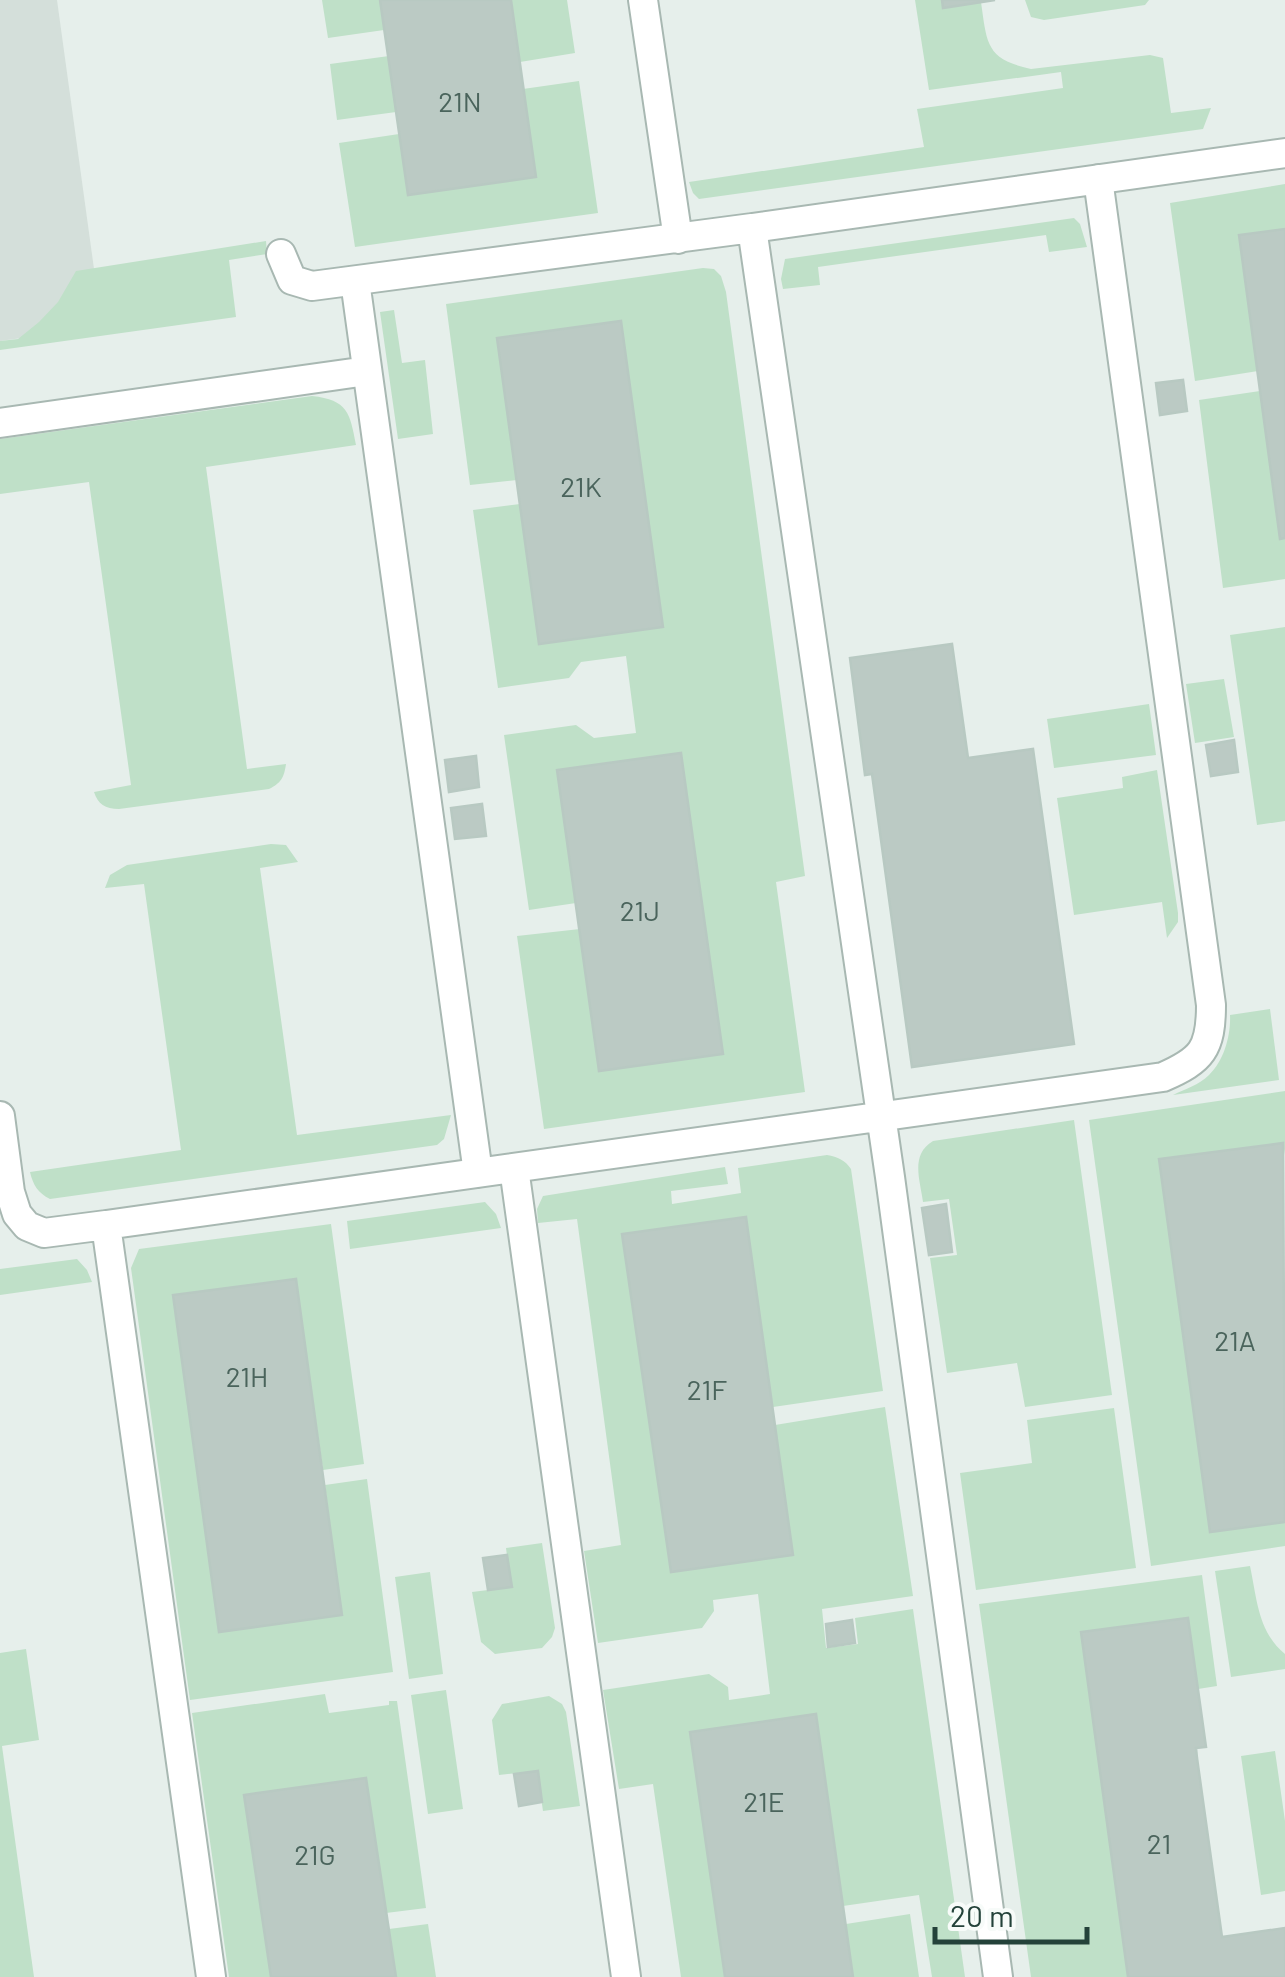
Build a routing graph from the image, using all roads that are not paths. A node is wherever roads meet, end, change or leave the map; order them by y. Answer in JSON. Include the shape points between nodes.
{"nodes":[{"id":1,"x":642,"y":0,"type":"edge"},
{"id":2,"x":1285,"y":153,"type":"edge"},
{"id":3,"x":1098,"y":179,"type":"junction"},
{"id":4,"x":752,"y":228,"type":"junction"},
{"id":5,"x":678,"y":239,"type":"junction"},
{"id":6,"x":281,"y":254,"type":"dead end"},
{"id":7,"x":355,"y":282,"type":"junction"},
{"id":8,"x":367,"y":371,"type":"junction"},
{"id":9,"x":0,"y":423,"type":"edge"},
{"id":10,"x":0,"y":1116,"type":"edge"},
{"id":11,"x":881,"y":1117,"type":"junction"},
{"id":12,"x":514,"y":1168,"type":"junction"},
{"id":13,"x":478,"y":1174,"type":"junction"},
{"id":14,"x":106,"y":1225,"type":"junction"},
{"id":15,"x":211,"y":1977,"type":"edge"},
{"id":16,"x":626,"y":1977,"type":"edge"},
{"id":17,"x":998,"y":1977,"type":"edge"}],
"edges":[{"from":1,"to":5,"type":"lane"},
{"from":2,"to":3,"type":"lane"},
{"from":3,"to":4,"type":"lane"},
{"from":3,"to":11,"type":"lane","via":[[1211,1026],[1204,1049],[1188,1066],[1163,1077]]},
{"from":4,"to":5,"type":"lane"},
{"from":4,"to":11,"type":"lane"},
{"from":5,"to":7,"type":"lane"},
{"from":6,"to":7,"type":"lane","via":[[292,280],[301,284]]},
{"from":7,"to":8,"type":"lane"},
{"from":8,"to":9,"type":"lane"},
{"from":8,"to":13,"type":"lane"},
{"from":10,"to":14,"type":"lane","via":[[10,1192],[28,1226],[44,1233]]},
{"from":11,"to":12,"type":"lane"},
{"from":11,"to":17,"type":"lane"},
{"from":12,"to":13,"type":"lane"},
{"from":12,"to":16,"type":"lane"},
{"from":13,"to":14,"type":"lane"},
{"from":14,"to":15,"type":"lane"}]}
